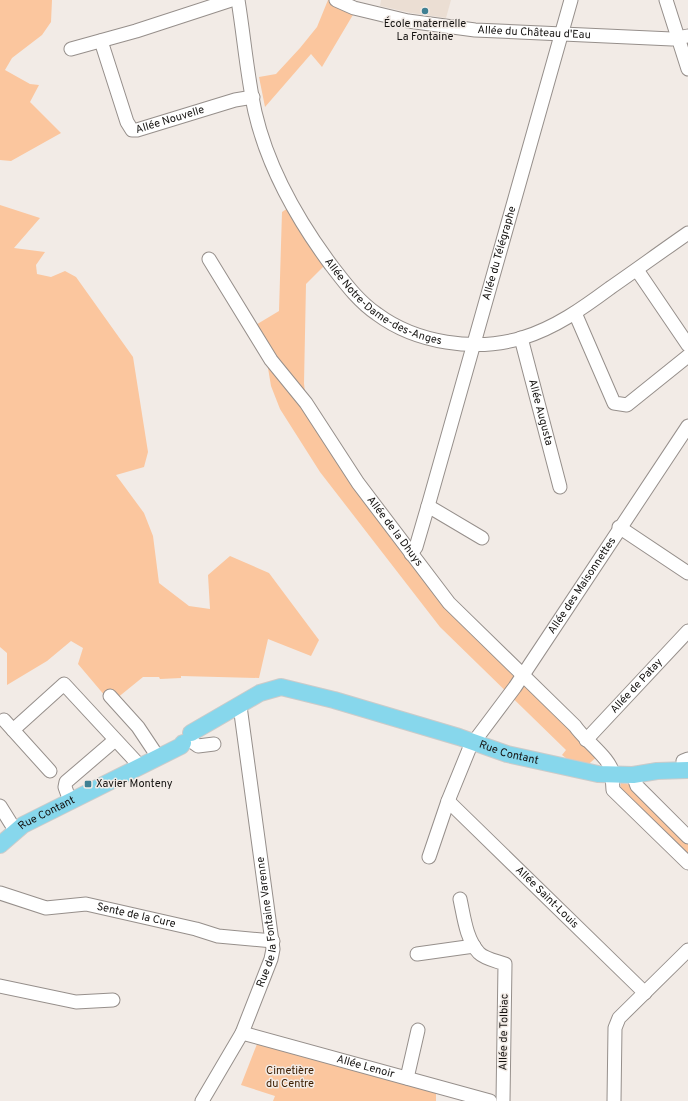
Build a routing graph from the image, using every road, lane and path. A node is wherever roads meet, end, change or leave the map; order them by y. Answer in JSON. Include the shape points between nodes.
{"nodes":[{"id":1,"x":231,"y":0,"type":"edge"},
{"id":2,"x":238,"y":0,"type":"edge"},
{"id":3,"x":336,"y":0,"type":"edge"},
{"id":4,"x":571,"y":0,"type":"edge"},
{"id":5,"x":666,"y":0,"type":"edge"},
{"id":6,"x":562,"y":32,"type":"junction"},
{"id":7,"x":683,"y":37,"type":"edge"},
{"id":8,"x":102,"y":41,"type":"junction"},
{"id":9,"x":71,"y":49,"type":"dead end"},
{"id":10,"x":688,"y":69,"type":"edge"},
{"id":11,"x":253,"y":97,"type":"junction"},
{"id":12,"x":688,"y":233,"type":"edge"},
{"id":13,"x":209,"y":259,"type":"dead end"},
{"id":14,"x":637,"y":270,"type":"junction"},
{"id":15,"x":575,"y":313,"type":"junction"},
{"id":16,"x":521,"y":338,"type":"junction"},
{"id":17,"x":473,"y":344,"type":"junction"},
{"id":18,"x":688,"y":345,"type":"edge"},
{"id":19,"x":688,"y":356,"type":"edge"},
{"id":20,"x":688,"y":426,"type":"edge"},
{"id":21,"x":560,"y":488,"type":"dead end"},
{"id":22,"x":428,"y":506,"type":"junction"},
{"id":23,"x":619,"y":527,"type":"junction"},
{"id":24,"x":482,"y":538,"type":"dead end"},
{"id":25,"x":411,"y":554,"type":"junction"},
{"id":26,"x":688,"y":573,"type":"edge"},
{"id":27,"x":688,"y":631,"type":"edge"},
{"id":28,"x":522,"y":676,"type":"junction"},
{"id":29,"x":110,"y":696,"type":"dead end"},
{"id":30,"x":334,"y":700,"type":"junction"},
{"id":31,"x":240,"y":706,"type":"junction"},
{"id":32,"x":211,"y":721,"type":"junction"},
{"id":33,"x":186,"y":739,"type":"junction"},
{"id":34,"x":115,"y":740,"type":"junction"},
{"id":35,"x":586,"y":740,"type":"junction"},
{"id":36,"x":473,"y":742,"type":"junction"},
{"id":37,"x":214,"y":744,"type":"dead end"},
{"id":38,"x":156,"y":754,"type":"junction"},
{"id":39,"x":136,"y":762,"type":"junction"},
{"id":40,"x":686,"y":764,"type":"edge"},
{"id":41,"x":50,"y":771,"type":"dead end"},
{"id":42,"x":612,"y":775,"type":"junction"},
{"id":43,"x":633,"y":775,"type":"junction"},
{"id":44,"x":68,"y":796,"type":"junction"},
{"id":45,"x":448,"y":800,"type":"junction"},
{"id":46,"x":0,"y":806,"type":"edge"},
{"id":47,"x":15,"y":830,"type":"junction"},
{"id":48,"x":688,"y":837,"type":"edge"},
{"id":49,"x":0,"y":845,"type":"edge"},
{"id":50,"x":429,"y":857,"type":"dead end"},
{"id":51,"x":688,"y":863,"type":"edge"},
{"id":52,"x":0,"y":894,"type":"edge"},
{"id":53,"x":460,"y":899,"type":"dead end"},
{"id":54,"x":273,"y":941,"type":"junction"},
{"id":55,"x":474,"y":946,"type":"junction"},
{"id":56,"x":688,"y":950,"type":"edge"},
{"id":57,"x":417,"y":954,"type":"dead end"},
{"id":58,"x":0,"y":986,"type":"edge"},
{"id":59,"x":645,"y":993,"type":"junction"},
{"id":60,"x":113,"y":1000,"type":"dead end"},
{"id":61,"x":418,"y":1030,"type":"dead end"},
{"id":62,"x":242,"y":1033,"type":"junction"},
{"id":63,"x":407,"y":1078,"type":"junction"},
{"id":64,"x":202,"y":1101,"type":"edge"},
{"id":65,"x":490,"y":1101,"type":"edge"},
{"id":66,"x":503,"y":1101,"type":"edge"},
{"id":67,"x":614,"y":1101,"type":"edge"}],
"edges":[{"from":1,"to":8,"type":"street"},
{"from":2,"to":11,"type":"street","name":"Allée Notre-Dame-des-Anges"},
{"from":3,"to":6,"type":"street","name":"Allée du Château d'Eau","via":[[354,8],[408,21],[475,30]]},
{"from":4,"to":6,"type":"street","name":"Allée du Télégraphe"},
{"from":5,"to":7,"type":"street"},
{"from":6,"to":7,"type":"street","name":"Allée du Château d'Eau"},
{"from":6,"to":17,"type":"street","name":"Allée du Télégraphe"},
{"from":7,"to":10,"type":"street"},
{"from":8,"to":9,"type":"street"},
{"from":8,"to":11,"type":"street","name":"Allée Nouvelle","via":[[127,122],[132,130]]},
{"from":11,"to":17,"type":"street","name":"Allée Notre-Dame-des-Anges","via":[[255,113],[273,166],[291,206],[355,296],[377,314],[404,330],[442,341]]},
{"from":12,"to":14,"type":"street","name":"Allée Notre-Dame-des-Anges"},
{"from":13,"to":25,"type":"street","name":"Allée de la Dhuys","via":[[271,360],[302,397],[358,483]]},
{"from":14,"to":15,"type":"street","name":"Allée Notre-Dame-des-Anges"},
{"from":14,"to":18,"type":"street"},
{"from":15,"to":16,"type":"street","name":"Allée Notre-Dame-des-Anges"},
{"from":15,"to":19,"type":"street","via":[[614,403],[627,405]]},
{"from":16,"to":17,"type":"street","name":"Allée Notre-Dame-des-Anges","via":[[484,345]]},
{"from":16,"to":21,"type":"street","name":"Allée Augusta"},
{"from":17,"to":22,"type":"street","name":"Allée du Télégraphe"},
{"from":20,"to":23,"type":"street","name":"Allée des Maisonnettes"},
{"from":22,"to":24,"type":"street"},
{"from":22,"to":25,"type":"street","name":"Allée du Télégraphe","via":[[416,547]]},
{"from":23,"to":26,"type":"street"},
{"from":23,"to":28,"type":"street","name":"Allée des Maisonnettes"},
{"from":25,"to":28,"type":"street","name":"Allée de la Dhuys","via":[[449,603]]},
{"from":27,"to":35,"type":"street","name":"Allée de Patay"},
{"from":28,"to":35,"type":"street","name":"Allée de la Dhuys","via":[[575,726]]},
{"from":28,"to":36,"type":"street","name":"Allée des Maisonnettes"},
{"from":29,"to":38,"type":"street","via":[[138,727]]},
{"from":30,"to":31,"type":"main road","name":"Rue Contant","via":[[281,687],[260,693]]},
{"from":30,"to":32,"type":"main road","name":"Rue Contant","via":[[296,684],[272,682],[260,686],[222,709]]},
{"from":30,"to":36,"type":"main road","name":"Rue Contant"},
{"from":31,"to":32,"type":"main road","name":"Rue Contant"},
{"from":31,"to":54,"type":"street","name":"Rue de la Fontaine Varenne"},
{"from":32,"to":33,"type":"main road","name":"Rue Contant"},
{"from":33,"to":37,"type":"street","via":[[198,746]]},
{"from":33,"to":38,"type":"main road","name":"Rue Contant"},
{"from":33,"to":39,"type":"main road","name":"Rue Contant","via":[[181,746]]},
{"from":34,"to":39,"type":"street"},
{"from":34,"to":41,"type":"street","via":[[64,684],[8,725]]},
{"from":34,"to":44,"type":"street","name":"Rue Contant","via":[[66,782]]},
{"from":35,"to":42,"type":"street","name":"Allée de la Dhuys","via":[[610,765]]},
{"from":36,"to":42,"type":"main road","name":"Rue Contant","via":[[507,754]]},
{"from":36,"to":45,"type":"street","name":"Allée des Maisonnettes"},
{"from":38,"to":39,"type":"main road","name":"Rue Contant"},
{"from":39,"to":44,"type":"main road","name":"Rue Contant"},
{"from":40,"to":43,"type":"main road","name":"Rue Contant"},
{"from":42,"to":43,"type":"main road","name":"Rue Contant"},
{"from":42,"to":51,"type":"street","name":"Allée de la Dhuys","via":[[613,790]]},
{"from":43,"to":48,"type":"street","via":[[637,786]]},
{"from":44,"to":47,"type":"main road","name":"Rue Contant"},
{"from":45,"to":50,"type":"street","name":"Allée des Maisonnettes"},
{"from":45,"to":59,"type":"street","name":"Allée Saint-Louis"},
{"from":46,"to":47,"type":"street"},
{"from":47,"to":49,"type":"main road","name":"Rue Contant"},
{"from":52,"to":54,"type":"street","name":"Sente de la Cure","via":[[46,908],[86,904],[218,936]]},
{"from":53,"to":55,"type":"street","via":[[467,931]]},
{"from":54,"to":62,"type":"street","name":"Rue de la Fontaine Varenne","via":[[271,959]]},
{"from":55,"to":57,"type":"street"},
{"from":55,"to":66,"type":"street","name":"Allée de Tolbiac","via":[[480,954],[505,964]]},
{"from":56,"to":59,"type":"street"},
{"from":58,"to":60,"type":"street","via":[[76,1002]]},
{"from":59,"to":67,"type":"street","via":[[619,1018],[615,1028]]},
{"from":61,"to":63,"type":"street"},
{"from":62,"to":63,"type":"street","name":"Allée Lenoir"},
{"from":62,"to":64,"type":"street","name":"Rue de la Fontaine Varenne"},
{"from":63,"to":65,"type":"street","name":"Allée Lenoir"}]}
